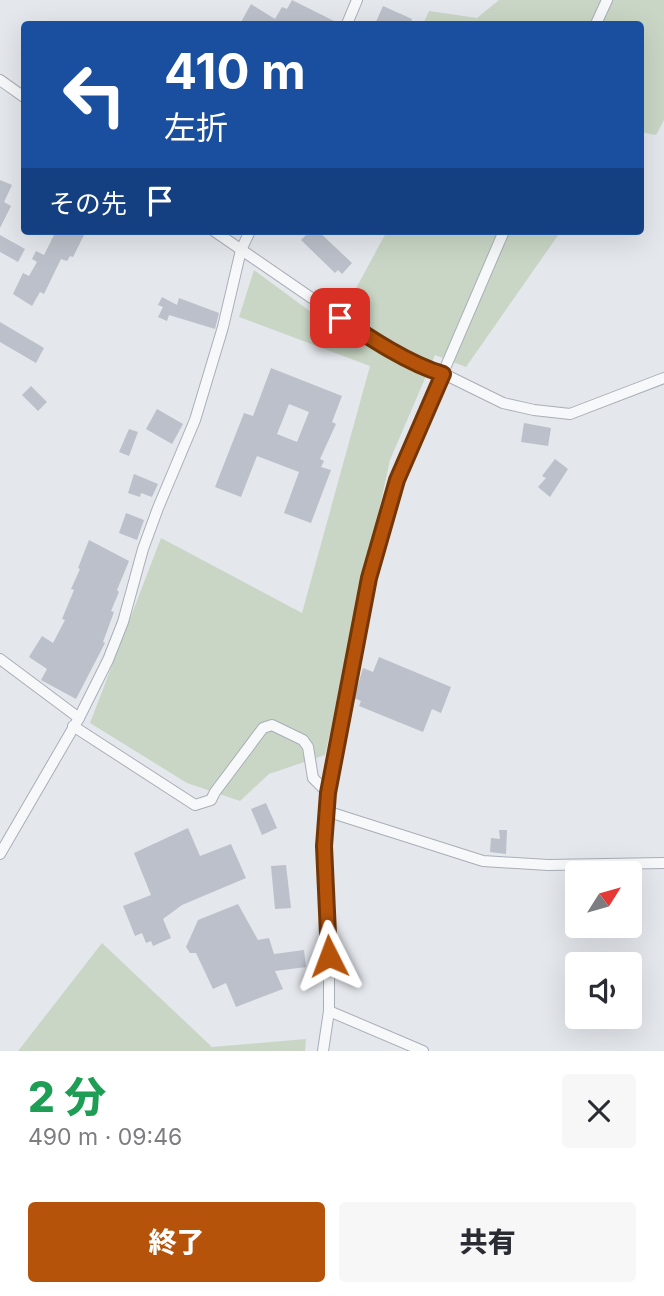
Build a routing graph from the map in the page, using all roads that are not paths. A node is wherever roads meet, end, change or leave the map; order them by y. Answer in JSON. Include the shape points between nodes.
{"nodes":[{"id":1,"x":357,"y":0,"type":"edge"},
{"id":2,"x":607,"y":0,"type":"edge"},
{"id":3,"x":348,"y":21,"type":"edge"},
{"id":4,"x":597,"y":21,"type":"edge"},
{"id":5,"x":0,"y":80,"type":"edge"},
{"id":6,"x":21,"y":95,"type":"edge"},
{"id":7,"x":220,"y":235,"type":"edge"},
{"id":8,"x":248,"y":235,"type":"edge"},
{"id":9,"x":502,"y":235,"type":"edge"},
{"id":10,"x":241,"y":250,"type":"junction"},
{"id":11,"x":443,"y":374,"type":"junction"},
{"id":12,"x":664,"y":377,"type":"edge"},
{"id":13,"x":0,"y":659,"type":"edge"},
{"id":14,"x":76,"y":722,"type":"junction"},
{"id":15,"x":328,"y":793,"type":"junction"},
{"id":16,"x":326,"y":811,"type":"junction"},
{"id":17,"x":0,"y":853,"type":"edge"},
{"id":18,"x":664,"y":863,"type":"edge"},
{"id":19,"x":329,"y":1011,"type":"junction"},
{"id":20,"x":323,"y":1051,"type":"edge"},
{"id":21,"x":424,"y":1051,"type":"edge"}],
"edges":[{"from":1,"to":3,"type":"street"},
{"from":2,"to":4,"type":"street"},
{"from":5,"to":6,"type":"street"},
{"from":7,"to":10,"type":"street"},
{"from":8,"to":10,"type":"street"},
{"from":9,"to":11,"type":"street"},
{"from":10,"to":11,"type":"street","via":[[361,332]]},
{"from":10,"to":14,"type":"street","via":[[195,420],[143,549],[123,622]]},
{"from":11,"to":12,"type":"street","via":[[503,403],[570,414]]},
{"from":11,"to":15,"type":"street","via":[[397,480],[369,578]]},
{"from":13,"to":14,"type":"street"},
{"from":14,"to":15,"type":"street","via":[[195,805],[211,800],[263,728],[272,725],[309,747],[313,778]]},
{"from":14,"to":17,"type":"street"},
{"from":15,"to":16,"type":"street"},
{"from":16,"to":18,"type":"street","via":[[483,861]]},
{"from":16,"to":19,"type":"street"},
{"from":19,"to":20,"type":"street"},
{"from":19,"to":21,"type":"street"}]}
